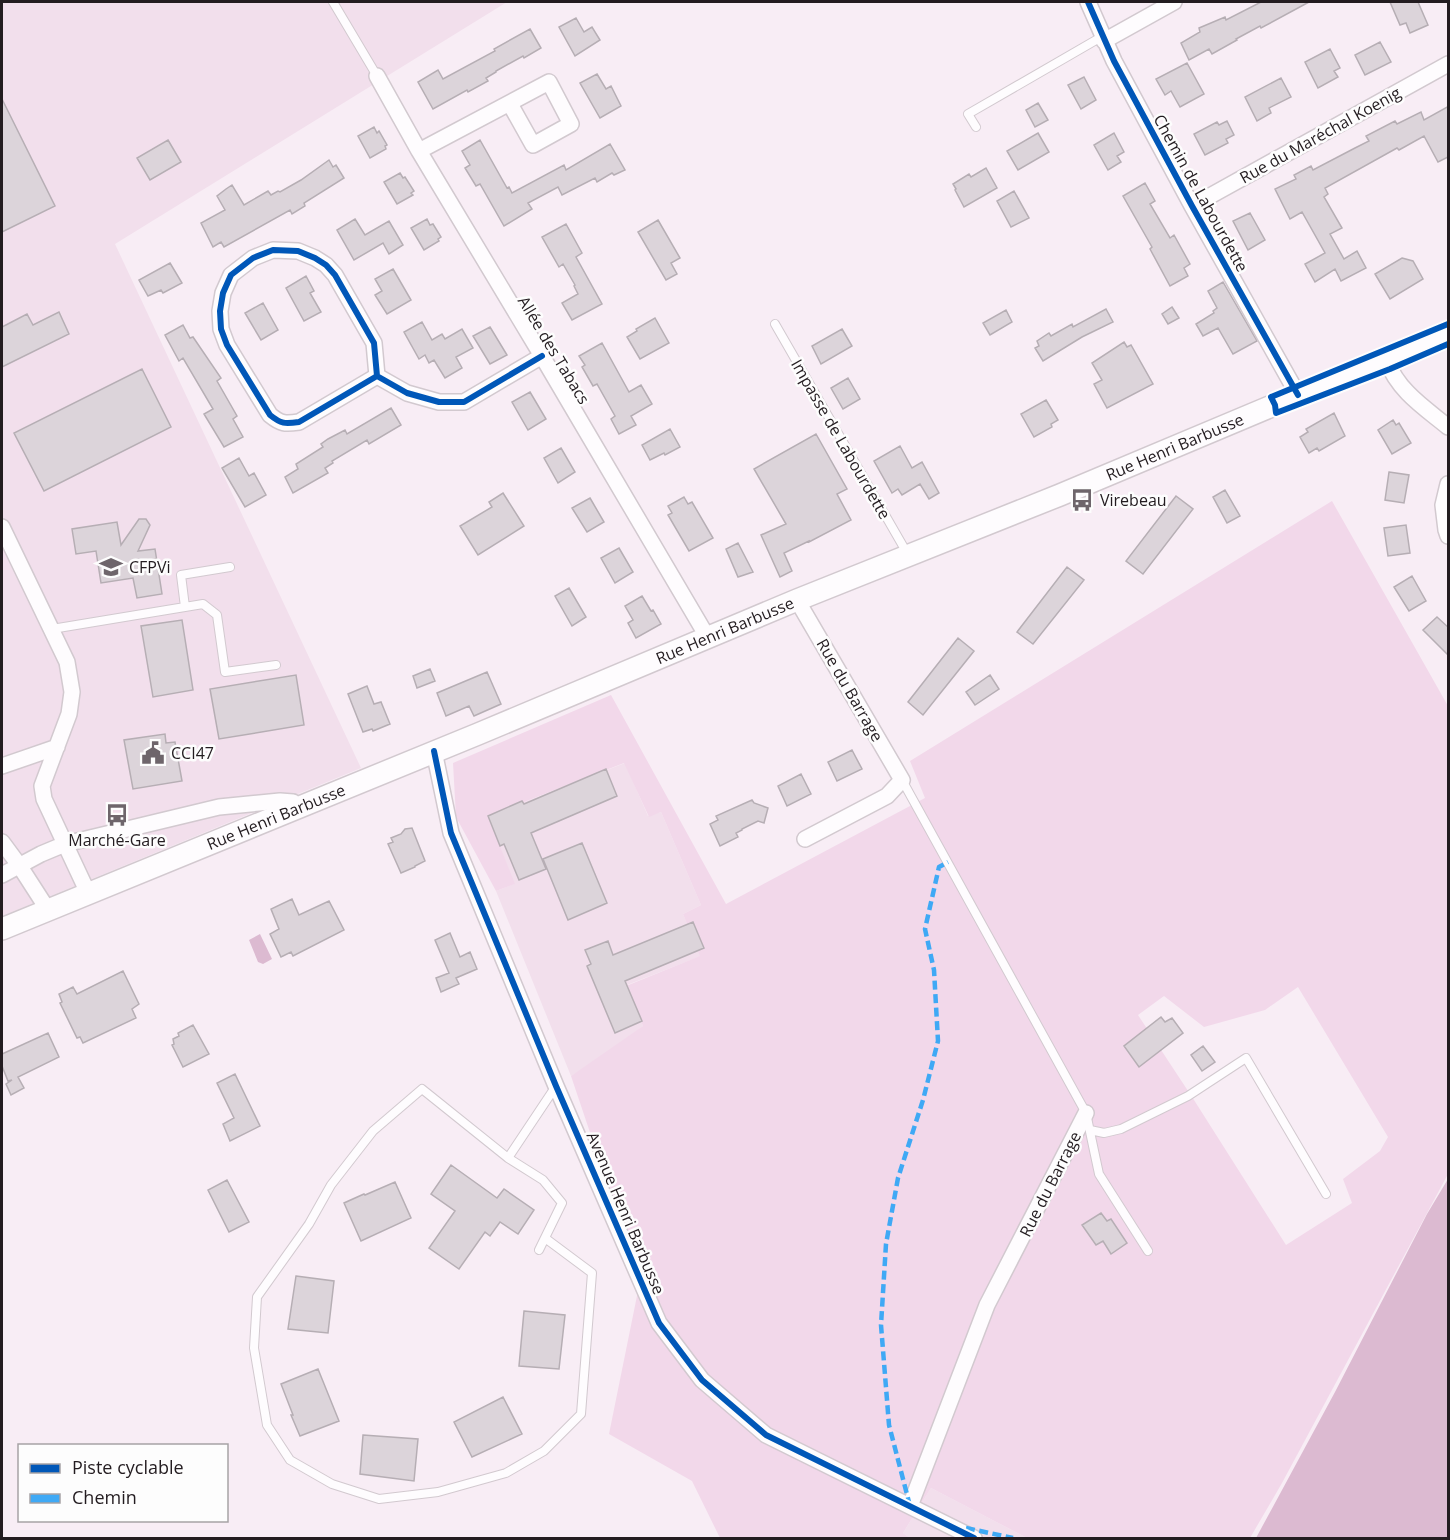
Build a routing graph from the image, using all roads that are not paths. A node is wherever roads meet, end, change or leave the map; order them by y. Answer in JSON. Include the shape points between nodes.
{"nodes":[{"id":1,"x":333,"y":2,"type":"edge"},
{"id":2,"x":1088,"y":2,"type":"edge"},
{"id":3,"x":1174,"y":2,"type":"edge"},
{"id":4,"x":1104,"y":39,"type":"junction"},
{"id":5,"x":1449,"y":64,"type":"edge"},
{"id":6,"x":377,"y":76,"type":"joint"},
{"id":7,"x":510,"y":104,"type":"dead end"},
{"id":8,"x":976,"y":127,"type":"dead end"},
{"id":9,"x":419,"y":151,"type":"junction"},
{"id":10,"x":1192,"y":206,"type":"junction"},
{"id":11,"x":775,"y":324,"type":"dead end"},
{"id":12,"x":1449,"y":335,"type":"edge"},
{"id":13,"x":542,"y":356,"type":"junction"},
{"id":14,"x":1387,"y":361,"type":"junction"},
{"id":15,"x":377,"y":376,"type":"junction"},
{"id":16,"x":1298,"y":395,"type":"junction"},
{"id":17,"x":1449,"y":427,"type":"edge"},
{"id":18,"x":1449,"y":484,"type":"edge"},
{"id":19,"x":2,"y":527,"type":"edge"},
{"id":20,"x":1449,"y":536,"type":"edge"},
{"id":21,"x":908,"y":555,"type":"junction"},
{"id":22,"x":230,"y":567,"type":"dead end"},
{"id":23,"x":797,"y":600,"type":"junction"},
{"id":24,"x":185,"y":607,"type":"junction"},
{"id":25,"x":52,"y":629,"type":"junction"},
{"id":26,"x":708,"y":638,"type":"junction"},
{"id":27,"x":276,"y":665,"type":"dead end"},
{"id":28,"x":57,"y":747,"type":"junction"},
{"id":29,"x":434,"y":751,"type":"junction"},
{"id":30,"x":2,"y":766,"type":"edge"},
{"id":31,"x":902,"y":780,"type":"junction"},
{"id":32,"x":297,"y":808,"type":"junction"},
{"id":33,"x":805,"y":839,"type":"dead end"},
{"id":34,"x":2,"y":842,"type":"edge"},
{"id":35,"x":64,"y":844,"type":"junction"},
{"id":36,"x":19,"y":865,"type":"junction"},
{"id":37,"x":2,"y":875,"type":"edge"},
{"id":38,"x":88,"y":893,"type":"junction"},
{"id":39,"x":48,"y":910,"type":"junction"},
{"id":40,"x":2,"y":929,"type":"edge"},
{"id":41,"x":556,"y":1086,"type":"junction"},
{"id":42,"x":1086,"y":1113,"type":"junction"},
{"id":43,"x":1090,"y":1130,"type":"junction"},
{"id":44,"x":508,"y":1158,"type":"junction"},
{"id":45,"x":1326,"y":1194,"type":"dead end"},
{"id":46,"x":545,"y":1238,"type":"junction"},
{"id":47,"x":539,"y":1250,"type":"dead end"},
{"id":48,"x":1148,"y":1251,"type":"dead end"},
{"id":49,"x":910,"y":1506,"type":"junction"},
{"id":50,"x":974,"y":1539,"type":"edge"}],
"edges":[{"from":1,"to":6,"type":"lane"},
{"from":2,"to":4,"type":"street","name":"Chemin de Labourdette"},
{"from":3,"to":4,"type":"street"},
{"from":4,"to":8,"type":"lane","via":[[968,114]]},
{"from":4,"to":10,"type":"street","name":"Chemin de Labourdette"},
{"from":5,"to":10,"type":"street","name":"Rue du Maréchal Koenig"},
{"from":6,"to":9,"type":"street","name":"Allée des Tabacs"},
{"from":7,"to":9,"type":"street"},
{"from":9,"to":13,"type":"street","name":"Allée des Tabacs"},
{"from":10,"to":16,"type":"street","name":"Chemin de Labourdette"},
{"from":11,"to":21,"type":"lane","name":"Impasse de Labourdette"},
{"from":12,"to":14,"type":"main road","name":"Rue Henri Barbusse"},
{"from":13,"to":15,"type":"street","via":[[464,402],[440,402],[406,393]]},
{"from":13,"to":26,"type":"street","name":"Allée des Tabacs"},
{"from":14,"to":16,"type":"main road","name":"Rue Henri Barbusse"},
{"from":14,"to":17,"type":"street","via":[[1398,383],[1413,399]]},
{"from":15,"to":15,"type":"street","via":[[374,343],[326,265],[298,251],[273,250],[231,274],[220,311],[222,329],[227,345],[270,416],[287,424],[299,422]]},
{"from":16,"to":21,"type":"main road","name":"Rue Henri Barbusse"},
{"from":18,"to":20,"type":"street","via":[[1443,505]]},
{"from":19,"to":25,"type":"street"},
{"from":21,"to":23,"type":"main road","name":"Rue Henri Barbusse"},
{"from":22,"to":24,"type":"lane","via":[[182,575]]},
{"from":23,"to":26,"type":"main road","name":"Rue Henri Barbusse"},
{"from":23,"to":31,"type":"street","name":"Rue du Barrage"},
{"from":24,"to":25,"type":"lane"},
{"from":24,"to":27,"type":"lane","via":[[203,604],[217,615],[225,672]]},
{"from":25,"to":28,"type":"street","via":[[67,662],[72,692]]},
{"from":26,"to":29,"type":"main road","name":"Rue Henri Barbusse"},
{"from":28,"to":30,"type":"street"},
{"from":28,"to":35,"type":"street","via":[[42,786]]},
{"from":29,"to":32,"type":"main road","name":"Rue Henri Barbusse"},
{"from":29,"to":41,"type":"street","name":"Avenue Henri Barbusse","via":[[451,833]]},
{"from":31,"to":33,"type":"street","via":[[887,796]]},
{"from":31,"to":42,"type":"lane","name":"Rue du Barrage"},
{"from":32,"to":35,"type":"street","via":[[293,802],[280,801],[219,807]]},
{"from":32,"to":38,"type":"main road","name":"Rue Henri Barbusse"},
{"from":34,"to":36,"type":"street"},
{"from":35,"to":36,"type":"street"},
{"from":35,"to":38,"type":"street"},
{"from":36,"to":37,"type":"street"},
{"from":36,"to":39,"type":"street"},
{"from":38,"to":39,"type":"main road","name":"Rue Henri Barbusse"},
{"from":39,"to":40,"type":"main road","name":"Rue Henri Barbusse"},
{"from":41,"to":44,"type":"lane"},
{"from":41,"to":49,"type":"street","name":"Avenue Henri Barbusse","via":[[659,1323],[702,1380],[765,1434]]},
{"from":42,"to":43,"type":"lane"},
{"from":42,"to":49,"type":"street","name":"Rue du Barrage","via":[[987,1305]]},
{"from":43,"to":45,"type":"lane","via":[[1104,1133],[1121,1129],[1188,1095],[1246,1058]]},
{"from":43,"to":48,"type":"lane","via":[[1099,1174]]},
{"from":44,"to":46,"type":"lane","via":[[543,1180],[562,1203]]},
{"from":44,"to":46,"type":"lane","via":[[422,1089],[373,1131],[331,1185],[309,1224],[257,1297],[254,1348],[267,1425],[290,1460],[333,1484],[379,1499],[438,1492],[506,1473],[544,1451],[580,1414],[592,1274]]},
{"from":46,"to":47,"type":"lane"},
{"from":49,"to":50,"type":"street","name":"Avenue Henri Barbusse"}]}
